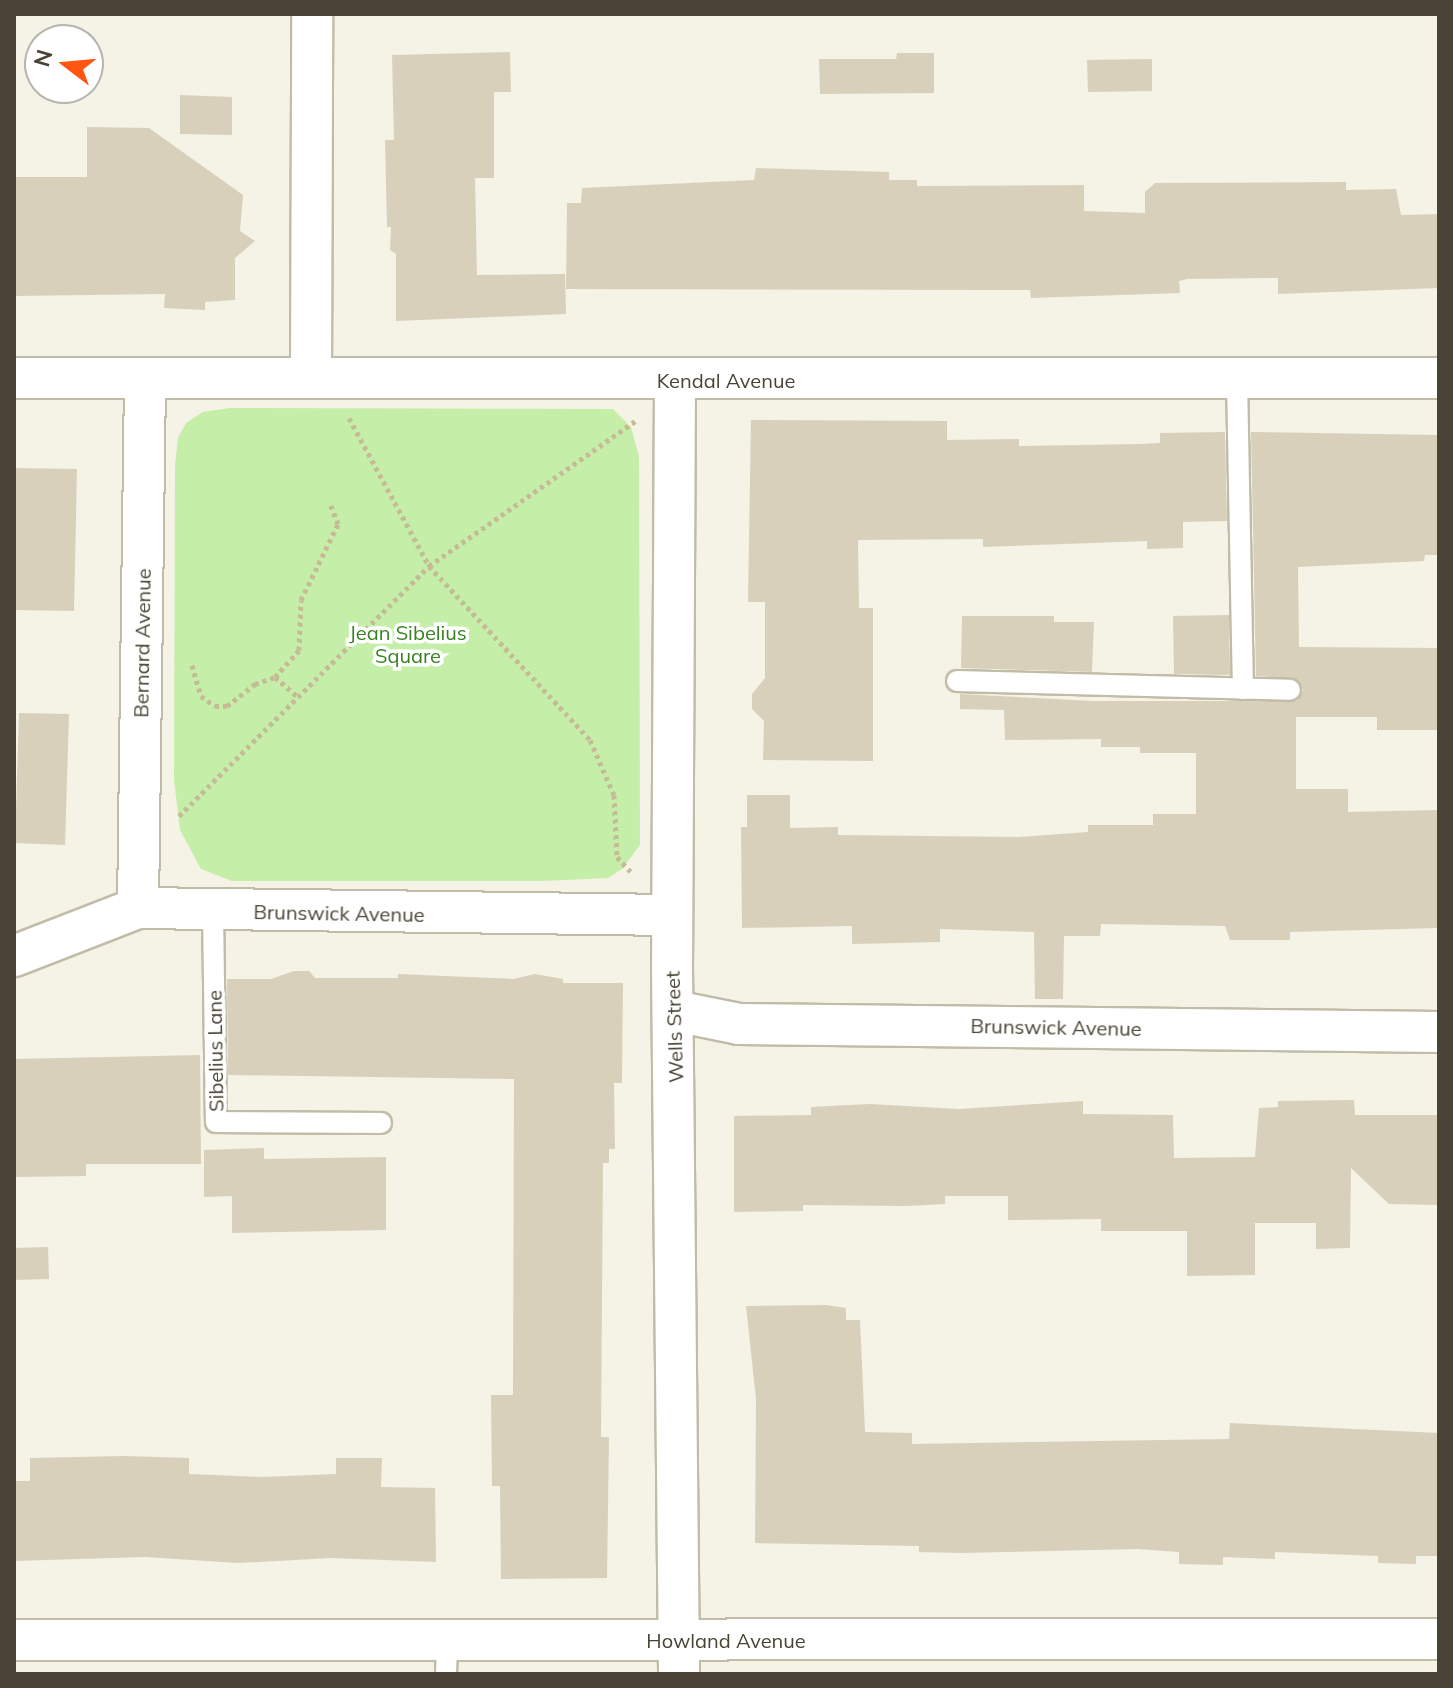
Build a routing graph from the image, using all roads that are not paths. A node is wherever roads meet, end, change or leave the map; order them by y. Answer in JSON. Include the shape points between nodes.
{"nodes":[{"id":1,"x":312,"y":14,"type":"edge"},
{"id":2,"x":311,"y":376,"type":"junction"},
{"id":3,"x":14,"y":378,"type":"edge"},
{"id":4,"x":1439,"y":378,"type":"edge"},
{"id":5,"x":145,"y":379,"type":"junction"},
{"id":6,"x":1237,"y":380,"type":"junction"},
{"id":7,"x":675,"y":381,"type":"junction"},
{"id":8,"x":957,"y":681,"type":"dead end"},
{"id":9,"x":1243,"y":689,"type":"junction"},
{"id":10,"x":1290,"y":690,"type":"dead end"},
{"id":11,"x":138,"y":908,"type":"junction"},
{"id":12,"x":213,"y":911,"type":"junction"},
{"id":13,"x":672,"y":915,"type":"junction"},
{"id":14,"x":14,"y":956,"type":"edge"},
{"id":15,"x":675,"y":1011,"type":"junction"},
{"id":16,"x":1439,"y":1032,"type":"edge"},
{"id":17,"x":381,"y":1123,"type":"dead end"},
{"id":18,"x":1439,"y":1639,"type":"edge"},
{"id":19,"x":14,"y":1640,"type":"edge"},
{"id":20,"x":679,"y":1657,"type":"edge"},
{"id":21,"x":446,"y":1658,"type":"edge"}],
"edges":[{"from":1,"to":2,"type":"street"},
{"from":2,"to":5,"type":"street","name":"Kendal Avenue"},
{"from":2,"to":7,"type":"street","name":"Kendal Avenue"},
{"from":3,"to":5,"type":"street","name":"Kendal Avenue"},
{"from":4,"to":6,"type":"street","name":"Kendal Avenue"},
{"from":5,"to":11,"type":"street","name":"Bernard Avenue"},
{"from":6,"to":7,"type":"street","name":"Kendal Avenue"},
{"from":6,"to":9,"type":"lane"},
{"from":7,"to":13,"type":"street","name":"Wells Street"},
{"from":8,"to":9,"type":"lane"},
{"from":9,"to":10,"type":"lane"},
{"from":11,"to":12,"type":"street","name":"Brunswick Avenue"},
{"from":11,"to":14,"type":"street","name":"Brunswick Avenue","via":[[88,923]]},
{"from":12,"to":13,"type":"street","name":"Brunswick Avenue"},
{"from":12,"to":17,"type":"lane","name":"Sibelius Lane","via":[[216,1122]]},
{"from":13,"to":15,"type":"street","name":"Wells Street"},
{"from":15,"to":16,"type":"street","name":"Brunswick Avenue","via":[[739,1024]]},
{"from":15,"to":20,"type":"street","name":"Wells Street"},
{"from":18,"to":20,"type":"street","name":"Howland Avenue"},
{"from":19,"to":21,"type":"street","name":"Howland Avenue"},
{"from":20,"to":21,"type":"street","name":"Howland Avenue"}]}
